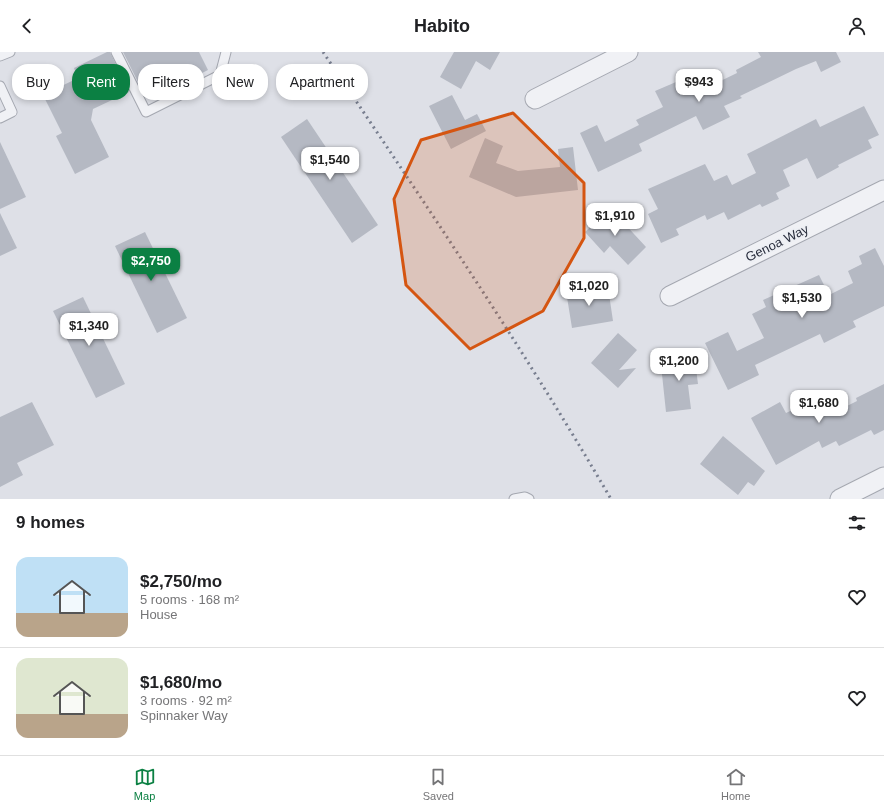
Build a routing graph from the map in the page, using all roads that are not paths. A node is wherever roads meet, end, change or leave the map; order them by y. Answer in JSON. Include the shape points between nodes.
{"nodes":[{"id":1,"x":10,"y":52,"type":"edge"},
{"id":2,"x":116,"y":52,"type":"edge"},
{"id":3,"x":226,"y":52,"type":"edge"},
{"id":4,"x":621,"y":54,"type":"edge"},
{"id":5,"x":0,"y":56,"type":"edge"},
{"id":6,"x":0,"y":86,"type":"edge"},
{"id":7,"x":535,"y":99,"type":"dead end"},
{"id":8,"x":0,"y":118,"type":"edge"},
{"id":9,"x":884,"y":190,"type":"edge"},
{"id":10,"x":670,"y":296,"type":"dead end"},
{"id":11,"x":884,"y":477,"type":"edge"},
{"id":12,"x":514,"y":499,"type":"edge"},
{"id":13,"x":529,"y":499,"type":"edge"},
{"id":14,"x":840,"y":499,"type":"edge"}],
"edges":[{"from":1,"to":5,"type":"lane"},
{"from":2,"to":3,"type":"lane","via":[[146,112],[220,75]]},
{"from":4,"to":7,"type":"street"},
{"from":6,"to":8,"type":"lane","via":[[12,112]]},
{"from":9,"to":10,"type":"street","name":"Genoa Way"},
{"from":11,"to":14,"type":"street"},
{"from":12,"to":13,"type":"lane","via":[[525,496]]}]}
